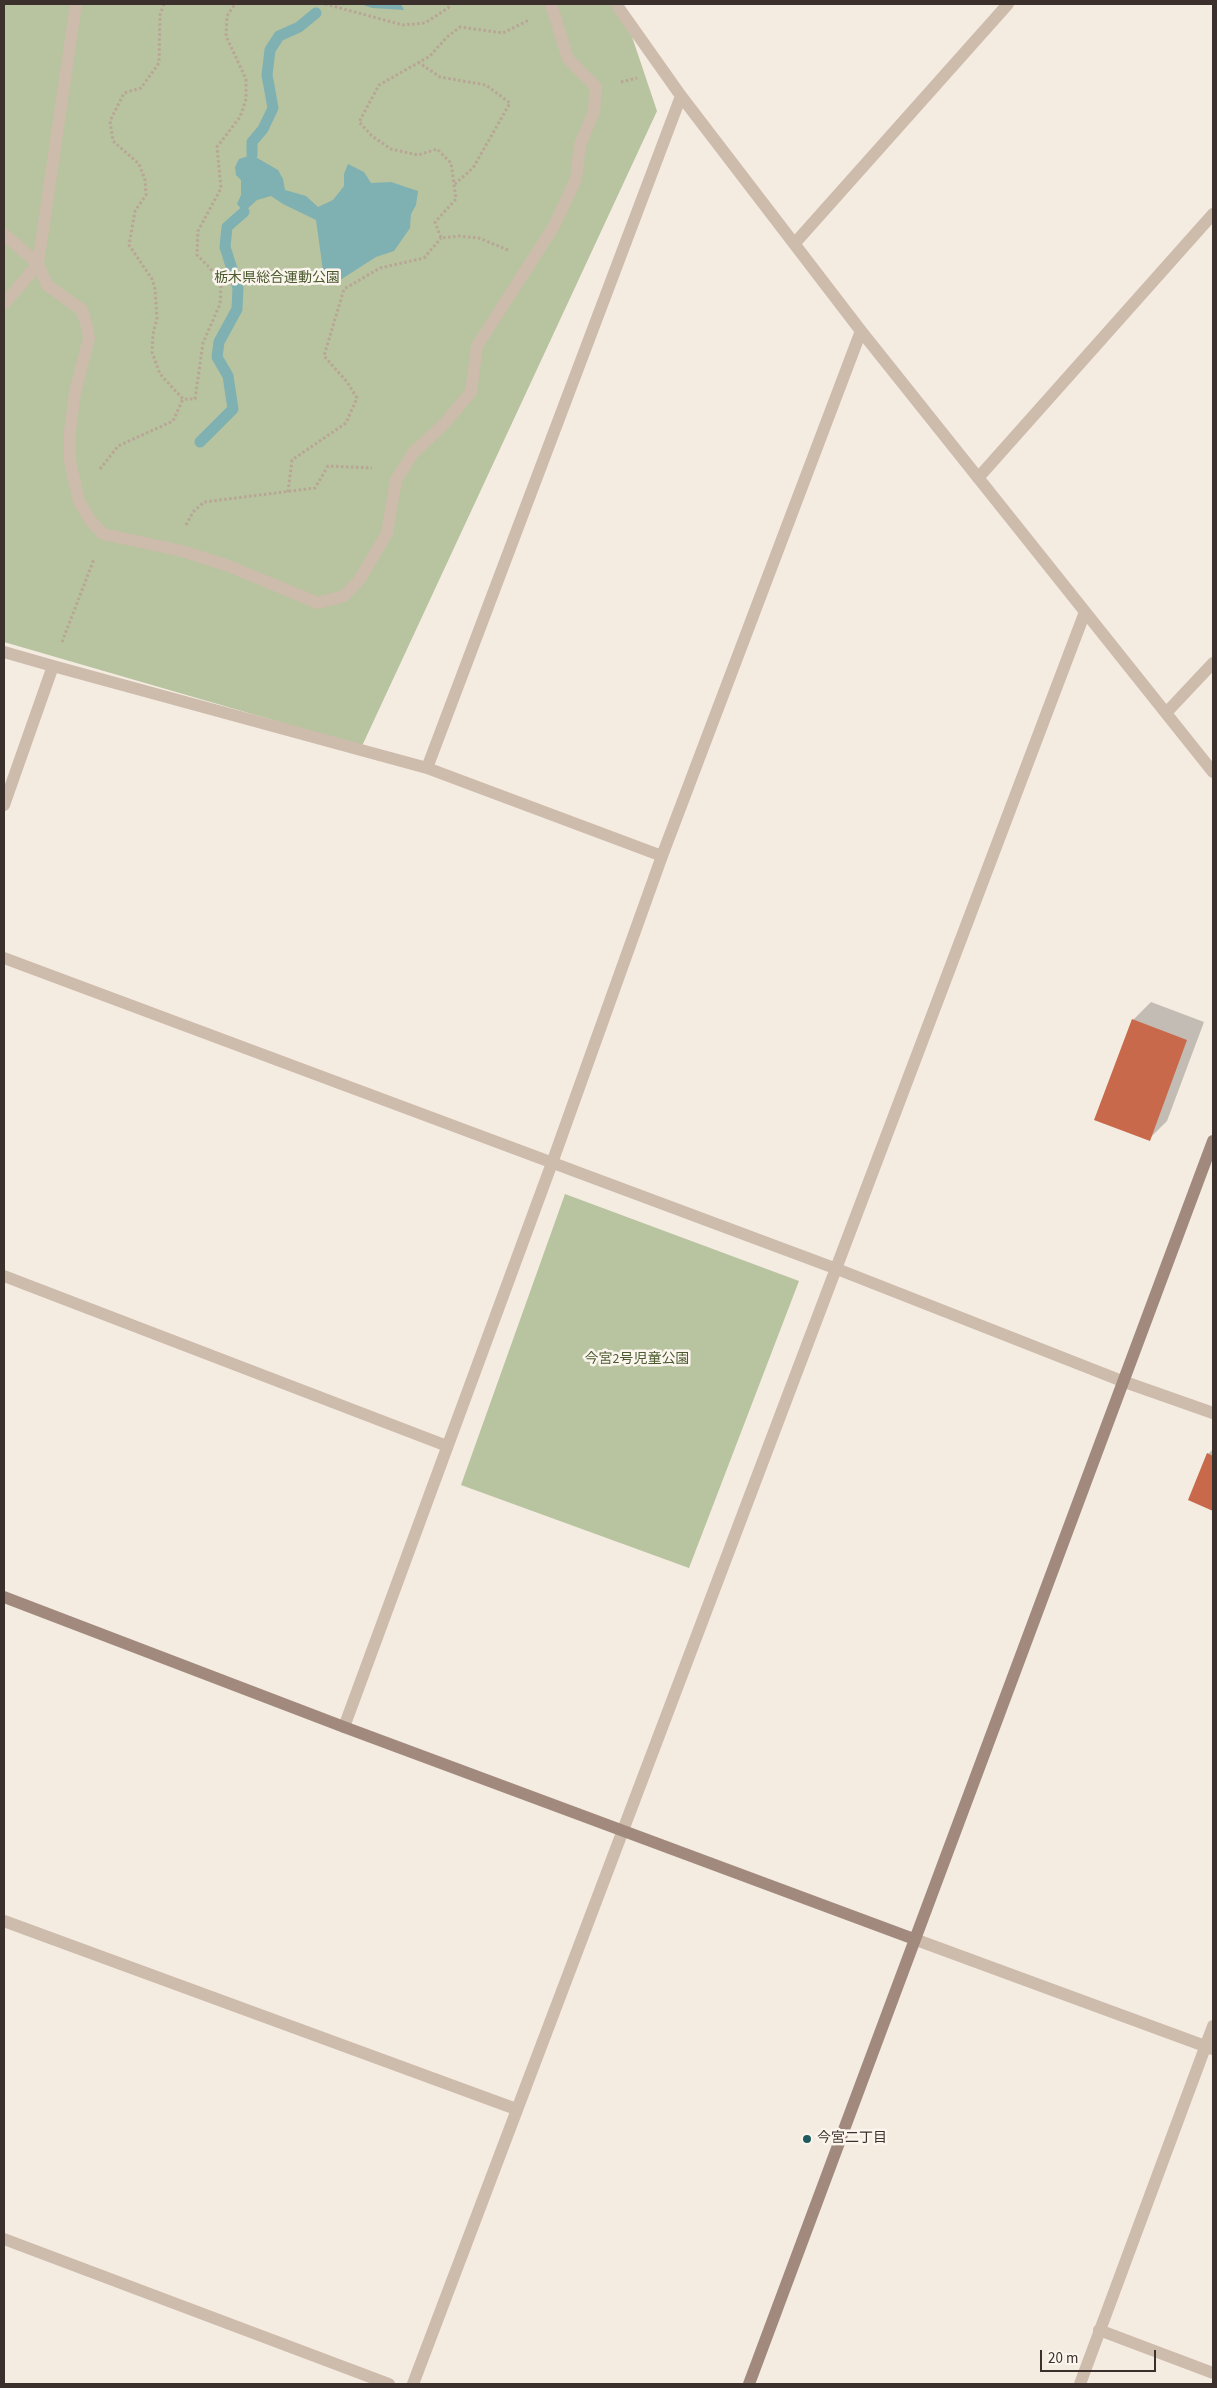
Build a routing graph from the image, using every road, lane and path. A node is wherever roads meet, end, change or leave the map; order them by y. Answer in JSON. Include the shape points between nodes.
{"nodes":[{"id":1,"x":76,"y":4,"type":"edge"},
{"id":2,"x":164,"y":4,"type":"edge"},
{"id":3,"x":236,"y":4,"type":"edge"},
{"id":4,"x":325,"y":4,"type":"edge"},
{"id":5,"x":451,"y":4,"type":"edge"},
{"id":6,"x":616,"y":4,"type":"edge"},
{"id":7,"x":1008,"y":4,"type":"edge"},
{"id":8,"x":551,"y":6,"type":"edge"},
{"id":9,"x":418,"y":62,"type":"junction"},
{"id":10,"x":665,"y":72,"type":"junction"},
{"id":11,"x":596,"y":88,"type":"junction"},
{"id":12,"x":681,"y":96,"type":"junction"},
{"id":13,"x":455,"y":185,"type":"junction"},
{"id":14,"x":1213,"y":214,"type":"edge"},
{"id":15,"x":4,"y":234,"type":"edge"},
{"id":16,"x":441,"y":238,"type":"junction"},
{"id":17,"x":546,"y":239,"type":"junction"},
{"id":18,"x":795,"y":243,"type":"junction"},
{"id":19,"x":38,"y":264,"type":"junction"},
{"id":20,"x":4,"y":304,"type":"edge"},
{"id":21,"x":861,"y":332,"type":"junction"},
{"id":22,"x":183,"y":399,"type":"junction"},
{"id":23,"x":403,"y":469,"type":"junction"},
{"id":24,"x":978,"y":478,"type":"junction"},
{"id":25,"x":288,"y":492,"type":"junction"},
{"id":26,"x":80,"y":501,"type":"junction"},
{"id":27,"x":104,"y":534,"type":"junction"},
{"id":28,"x":182,"y":551,"type":"junction"},
{"id":29,"x":1086,"y":612,"type":"junction"},
{"id":30,"x":4,"y":652,"type":"edge"},
{"id":31,"x":1213,"y":663,"type":"edge"},
{"id":32,"x":53,"y":666,"type":"junction"},
{"id":33,"x":1166,"y":714,"type":"junction"},
{"id":34,"x":427,"y":768,"type":"junction"},
{"id":35,"x":1213,"y":772,"type":"edge"},
{"id":36,"x":4,"y":805,"type":"edge"},
{"id":37,"x":662,"y":856,"type":"junction"},
{"id":38,"x":4,"y":958,"type":"edge"},
{"id":39,"x":1213,"y":1141,"type":"edge"},
{"id":40,"x":552,"y":1163,"type":"junction"},
{"id":41,"x":837,"y":1269,"type":"junction"},
{"id":42,"x":4,"y":1276,"type":"edge"},
{"id":43,"x":1122,"y":1380,"type":"junction"},
{"id":44,"x":1213,"y":1413,"type":"edge"},
{"id":45,"x":447,"y":1446,"type":"junction"},
{"id":46,"x":4,"y":1597,"type":"edge"},
{"id":47,"x":344,"y":1727,"type":"junction"},
{"id":48,"x":622,"y":1829,"type":"junction"},
{"id":49,"x":4,"y":1921,"type":"edge"},
{"id":50,"x":914,"y":1939,"type":"junction"},
{"id":51,"x":1213,"y":2026,"type":"edge"},
{"id":52,"x":1209,"y":2048,"type":"edge"},
{"id":53,"x":516,"y":2109,"type":"junction"},
{"id":54,"x":4,"y":2239,"type":"edge"},
{"id":55,"x":1099,"y":2330,"type":"junction"},
{"id":56,"x":1213,"y":2373,"type":"edge"},
{"id":57,"x":390,"y":2384,"type":"edge"},
{"id":58,"x":413,"y":2384,"type":"edge"},
{"id":59,"x":749,"y":2384,"type":"edge"},
{"id":60,"x":1080,"y":2384,"type":"edge"}],
"edges":[{"from":1,"to":19,"type":"street"},
{"from":2,"to":22,"type":"path","via":[[159,24],[159,63],[141,88],[124,94],[110,122],[113,141],[139,164],[144,180],[146,195],[134,211],[129,245],[152,279],[155,289],[157,318],[152,352],[160,374]]},
{"from":3,"to":22,"type":"path","via":[[227,16],[226,36],[246,79],[246,98],[240,117],[217,147],[221,188],[198,231],[197,255],[222,286],[220,304],[203,343],[195,399]]},
{"from":4,"to":5,"type":"path","via":[[403,25],[425,23]]},
{"from":6,"to":10,"type":"street"},
{"from":7,"to":18,"type":"street"},
{"from":8,"to":9,"type":"path","via":[[503,33],[460,27],[430,56]]},
{"from":8,"to":11,"type":"street","via":[[568,59]]},
{"from":9,"to":13,"type":"path","via":[[440,78],[486,85],[510,103],[473,168]]},
{"from":9,"to":13,"type":"path","via":[[379,85],[359,122],[390,149],[418,155],[437,149],[451,163]]},
{"from":10,"to":11,"type":"path"},
{"from":10,"to":12,"type":"street"},
{"from":11,"to":17,"type":"street","via":[[594,111],[580,145],[576,179]]},
{"from":12,"to":18,"type":"street"},
{"from":12,"to":34,"type":"street"},
{"from":13,"to":16,"type":"path","via":[[456,199],[435,222]]},
{"from":14,"to":24,"type":"street"},
{"from":15,"to":19,"type":"street"},
{"from":16,"to":17,"type":"path","via":[[479,238],[514,253]]},
{"from":16,"to":25,"type":"path","via":[[424,258],[380,268],[344,288],[324,356],[357,398],[346,423],[292,460]]},
{"from":17,"to":23,"type":"street","via":[[477,346],[471,392],[444,424],[413,452]]},
{"from":18,"to":21,"type":"street"},
{"from":19,"to":20,"type":"street"},
{"from":19,"to":26,"type":"street","via":[[47,285],[82,310],[89,338],[75,392],[70,431],[70,461]]},
{"from":21,"to":24,"type":"street"},
{"from":21,"to":37,"type":"street"},
{"from":22,"to":26,"type":"path","via":[[173,421],[118,446]]},
{"from":23,"to":25,"type":"path","via":[[328,466],[315,488]]},
{"from":23,"to":28,"type":"street","via":[[396,480],[386,533],[360,579],[344,596],[318,603],[226,565]]},
{"from":24,"to":29,"type":"street"},
{"from":25,"to":28,"type":"path","via":[[204,502],[193,512],[184,528]]},
{"from":26,"to":27,"type":"street","via":[[90,520]]},
{"from":27,"to":28,"type":"street"},
{"from":27,"to":32,"type":"path"},
{"from":29,"to":33,"type":"street"},
{"from":29,"to":41,"type":"street"},
{"from":30,"to":32,"type":"street"},
{"from":31,"to":33,"type":"street"},
{"from":32,"to":34,"type":"street"},
{"from":32,"to":36,"type":"street"},
{"from":33,"to":35,"type":"street"},
{"from":34,"to":37,"type":"street"},
{"from":37,"to":40,"type":"street"},
{"from":38,"to":40,"type":"street"},
{"from":39,"to":43,"type":"street"},
{"from":40,"to":41,"type":"street"},
{"from":40,"to":45,"type":"street"},
{"from":41,"to":43,"type":"street"},
{"from":41,"to":48,"type":"street"},
{"from":42,"to":45,"type":"street"},
{"from":43,"to":44,"type":"street"},
{"from":43,"to":50,"type":"street"},
{"from":45,"to":47,"type":"street"},
{"from":46,"to":47,"type":"street"},
{"from":47,"to":48,"type":"street"},
{"from":48,"to":50,"type":"street"},
{"from":48,"to":53,"type":"street"},
{"from":49,"to":53,"type":"street"},
{"from":50,"to":52,"type":"street"},
{"from":50,"to":59,"type":"street"},
{"from":51,"to":52,"type":"street"},
{"from":52,"to":55,"type":"street"},
{"from":53,"to":58,"type":"street"},
{"from":54,"to":57,"type":"street"},
{"from":55,"to":56,"type":"street"},
{"from":55,"to":60,"type":"street"}]}
